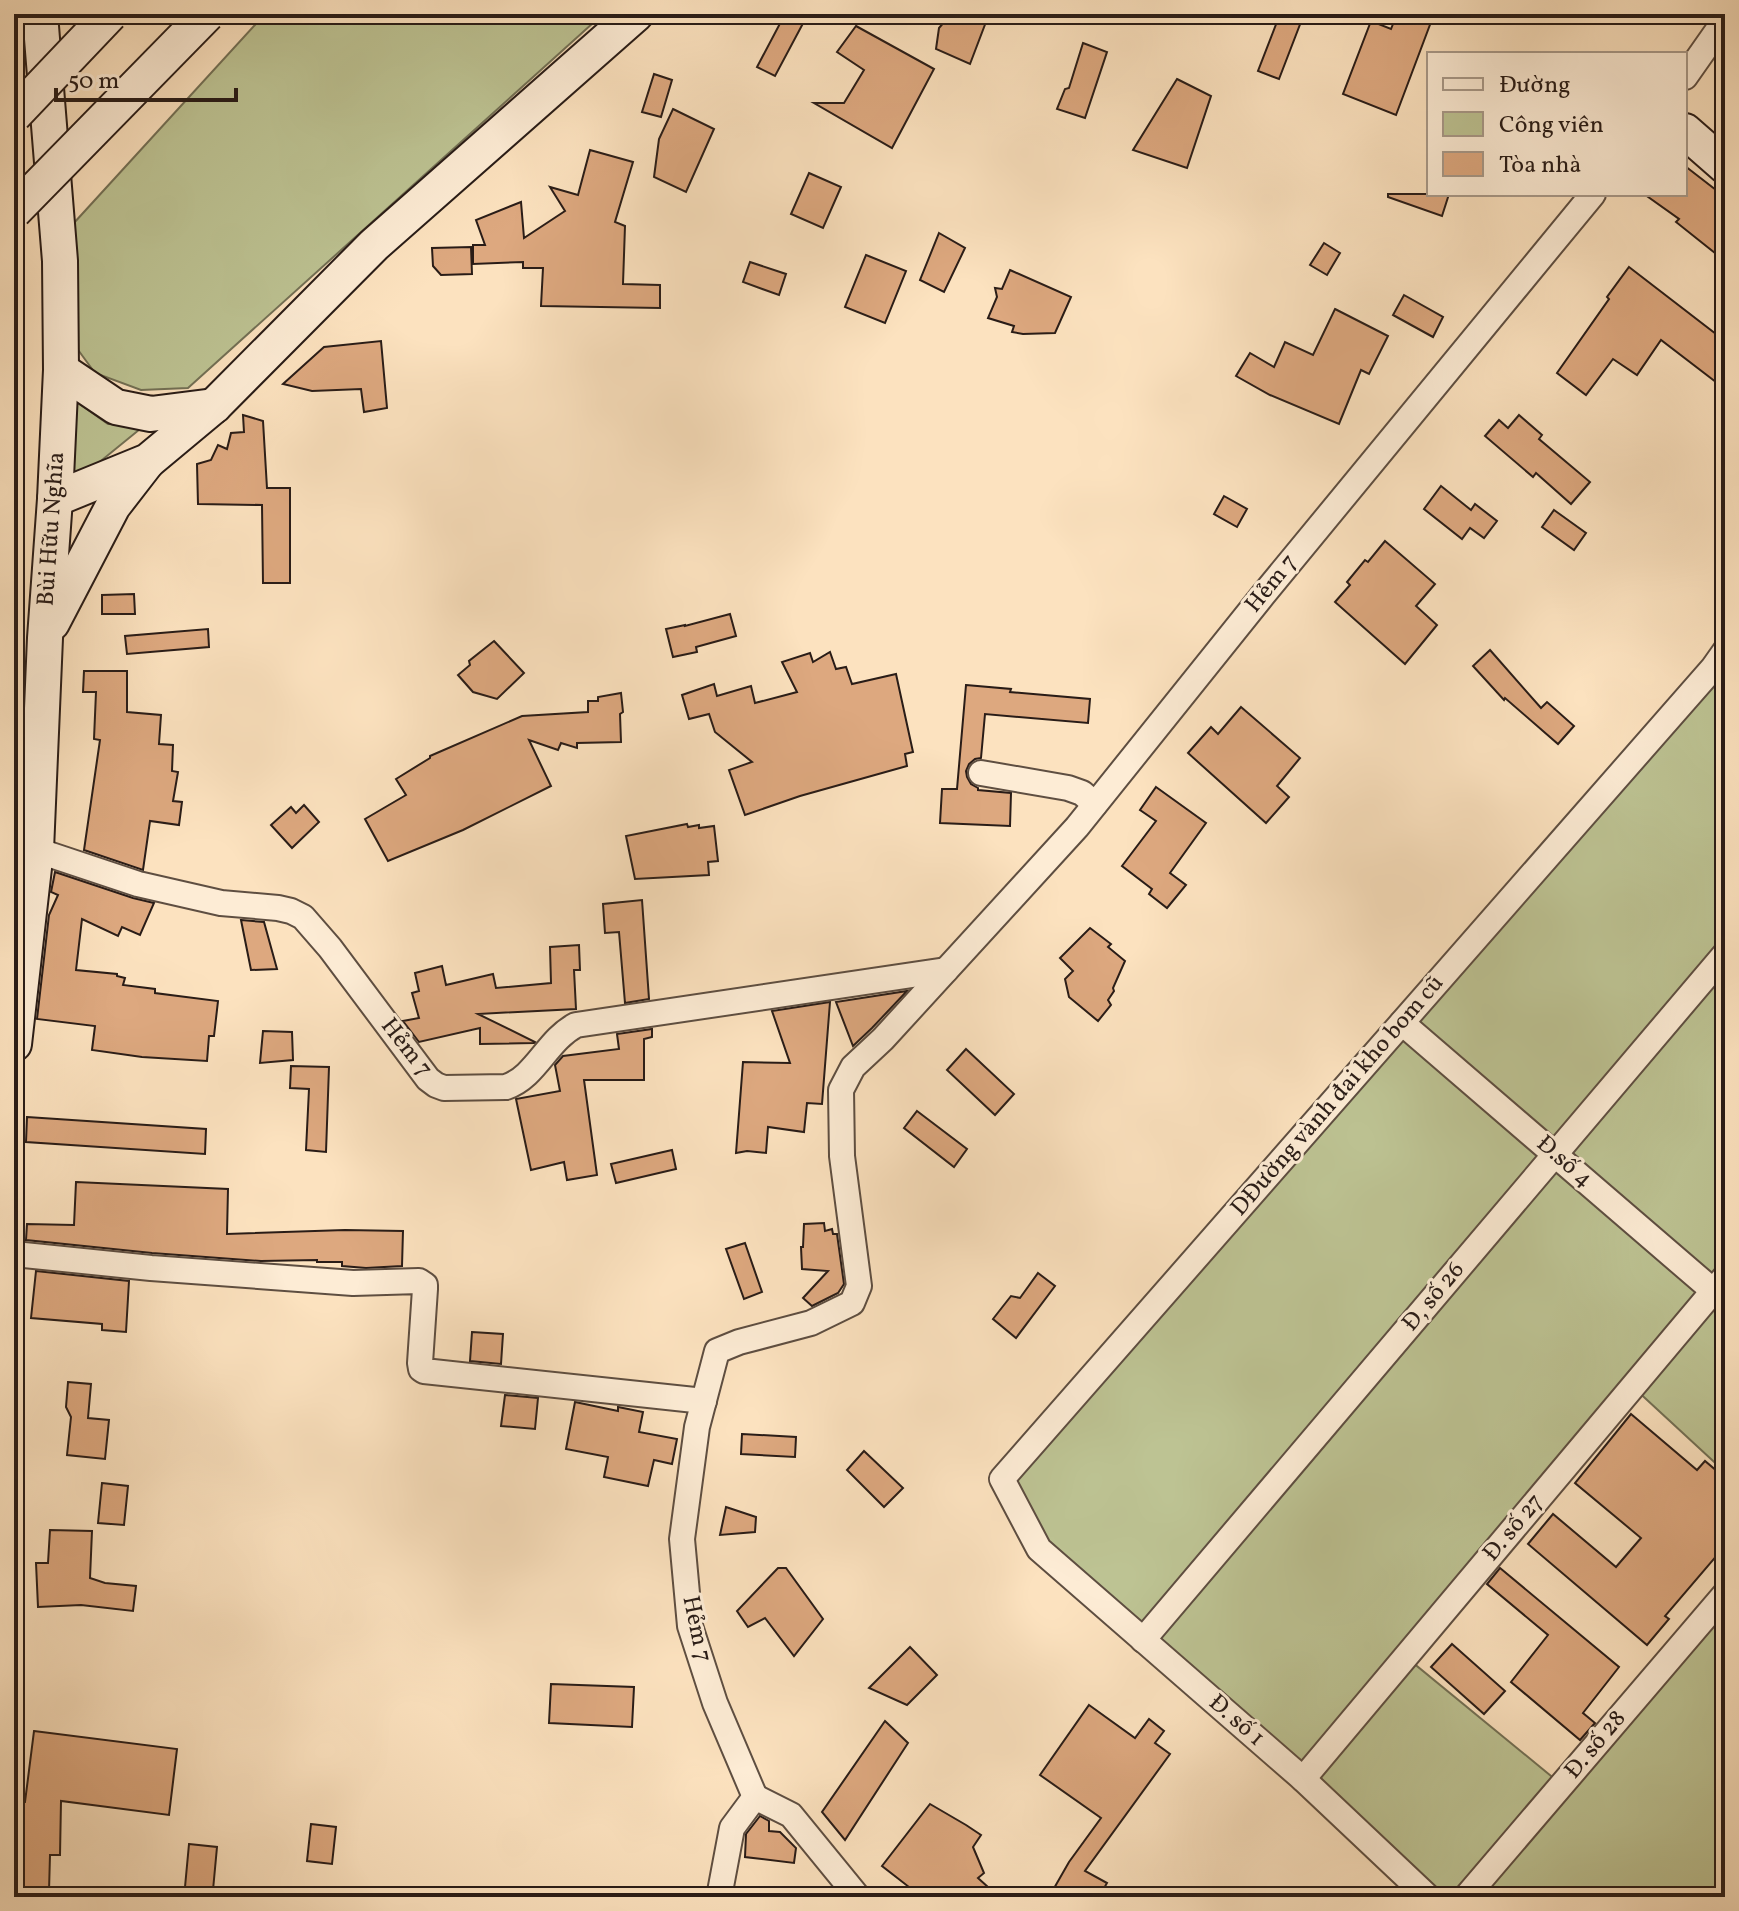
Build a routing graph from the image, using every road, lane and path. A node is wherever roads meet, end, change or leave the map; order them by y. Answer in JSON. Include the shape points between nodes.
{"nodes":[{"id":1,"x":40,"y":14,"type":"edge"},
{"id":2,"x":110,"y":14,"type":"edge"},
{"id":3,"x":207,"y":14,"type":"edge"},
{"id":4,"x":636,"y":14,"type":"edge"},
{"id":5,"x":1725,"y":20,"type":"edge"},
{"id":6,"x":1687,"y":74,"type":"edge"},
{"id":7,"x":14,"y":115,"type":"edge"},
{"id":8,"x":1687,"y":133,"type":"edge"},
{"id":9,"x":1725,"y":166,"type":"edge"},
{"id":10,"x":1591,"y":196,"type":"edge"},
{"id":11,"x":14,"y":211,"type":"edge"},
{"id":12,"x":61,"y":370,"type":"junction"},
{"id":13,"x":214,"y":406,"type":"junction"},
{"id":14,"x":148,"y":461,"type":"junction"},
{"id":15,"x":55,"y":499,"type":"junction"},
{"id":16,"x":45,"y":638,"type":"junction"},
{"id":17,"x":1719,"y":660,"type":"edge"},
{"id":18,"x":1692,"y":692,"type":"junction"},
{"id":19,"x":981,"y":773,"type":"dead end"},
{"id":20,"x":1095,"y":804,"type":"junction"},
{"id":21,"x":36,"y":850,"type":"junction"},
{"id":22,"x":1725,"y":954,"type":"edge"},
{"id":23,"x":946,"y":970,"type":"junction"},
{"id":24,"x":1402,"y":1023,"type":"junction"},
{"id":25,"x":14,"y":1044,"type":"edge"},
{"id":26,"x":1555,"y":1155,"type":"junction"},
{"id":27,"x":14,"y":1254,"type":"edge"},
{"id":28,"x":1721,"y":1290,"type":"edge"},
{"id":29,"x":1160,"y":1299,"type":"junction"},
{"id":30,"x":704,"y":1401,"type":"junction"},
{"id":31,"x":1039,"y":1549,"type":"joint"},
{"id":32,"x":1725,"y":1594,"type":"edge"},
{"id":33,"x":1143,"y":1640,"type":"junction"},
{"id":34,"x":1303,"y":1779,"type":"junction"},
{"id":35,"x":755,"y":1797,"type":"junction"},
{"id":36,"x":719,"y":1897,"type":"edge"},
{"id":37,"x":858,"y":1897,"type":"edge"},
{"id":38,"x":1428,"y":1897,"type":"edge"},
{"id":39,"x":1466,"y":1897,"type":"edge"}],
"edges":[{"from":1,"to":12,"type":"main road","name":"Bùi Hữu Nghĩa","via":[[60,261]]},
{"from":2,"to":7,"type":"main road","bridge":true},
{"from":3,"to":11,"type":"main road","bridge":true},
{"from":4,"to":13,"type":"main road","via":[[374,245]]},
{"from":5,"to":6,"type":"street"},
{"from":8,"to":9,"type":"main road"},
{"from":10,"to":20,"type":"street","name":"Hẻm 7"},
{"from":12,"to":13,"type":"main road","via":[[116,407],[151,414]]},
{"from":12,"to":15,"type":"main road","name":"Bùi Hữu Nghĩa"},
{"from":13,"to":14,"type":"main road"},
{"from":14,"to":15,"type":"main road"},
{"from":14,"to":16,"type":"main road","via":[[113,506]]},
{"from":15,"to":16,"type":"main road","name":"Bùi Hữu Nghĩa"},
{"from":16,"to":21,"type":"main road","name":"Bùi Hữu Nghĩa"},
{"from":17,"to":18,"type":"street"},
{"from":18,"to":24,"type":"street","name":"DĐường vành đai kho bom cũ"},
{"from":18,"to":29,"type":"street"},
{"from":19,"to":20,"type":"street","via":[[1068,788]]},
{"from":20,"to":23,"type":"street","name":"Hẻm 7"},
{"from":21,"to":23,"type":"street","name":"Hẻm 7","via":[[138,884],[303,917],[428,1079],[444,1088],[514,1084],[576,1025]]},
{"from":21,"to":25,"type":"main road","name":"Bùi Hữu Nghĩa"},
{"from":22,"to":26,"type":"street","name":"Đ, số 26"},
{"from":23,"to":30,"type":"street","name":"Hẻm 7","via":[[853,1067],[841,1090],[842,1156],[859,1286],[852,1303],[811,1323],[717,1351]]},
{"from":24,"to":26,"type":"street","name":"Đ.số 4"},
{"from":24,"to":29,"type":"street","name":"DĐường vành đai kho bom cũ"},
{"from":26,"to":28,"type":"street","name":"Đ.số 4"},
{"from":26,"to":33,"type":"street","name":"Đ, số 26"},
{"from":27,"to":30,"type":"street","via":[[353,1283],[419,1281],[425,1289],[422,1370]]},
{"from":28,"to":34,"type":"street","name":"Đ. số 27"},
{"from":29,"to":31,"type":"street","name":"DĐường vành đai kho bom cũ","via":[[1002,1479]]},
{"from":30,"to":35,"type":"street","name":"Hẻm 7","via":[[682,1539],[690,1626]]},
{"from":31,"to":33,"type":"street","name":"Đ. số 1"},
{"from":32,"to":39,"type":"street","name":"Đ. số 28"},
{"from":33,"to":34,"type":"street","name":"Đ. số 1"},
{"from":34,"to":38,"type":"street","name":"Đ. số 1"},
{"from":35,"to":36,"type":"street","via":[[732,1828]]},
{"from":35,"to":37,"type":"street","via":[[791,1815]]}]}
